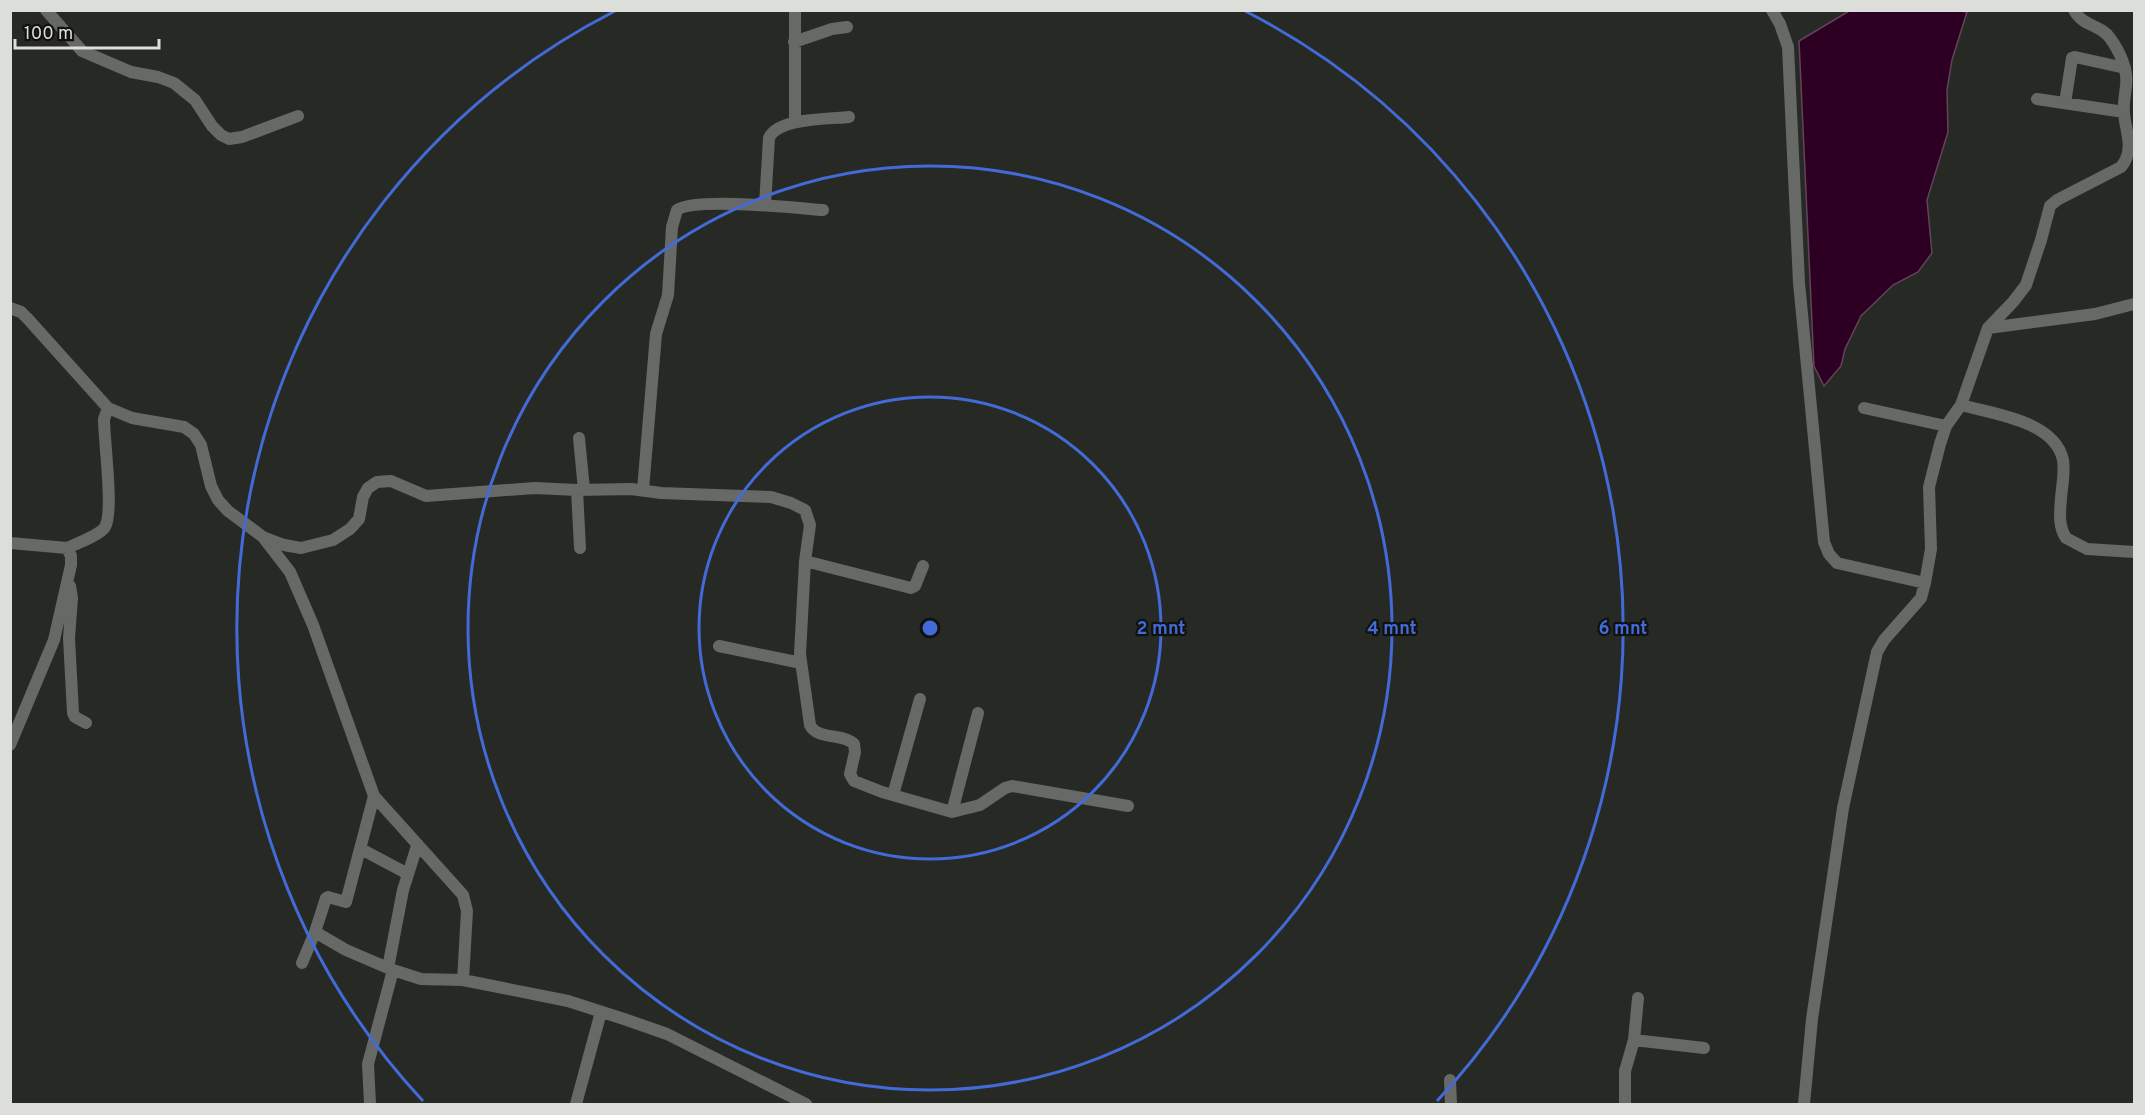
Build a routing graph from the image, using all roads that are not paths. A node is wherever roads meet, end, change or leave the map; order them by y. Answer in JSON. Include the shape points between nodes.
{"nodes":[{"id":1,"x":46,"y":10,"type":"edge"},
{"id":2,"x":795,"y":10,"type":"edge"},
{"id":3,"x":1772,"y":10,"type":"edge"},
{"id":4,"x":2074,"y":10,"type":"edge"},
{"id":5,"x":847,"y":27,"type":"dead end"},
{"id":6,"x":794,"y":42,"type":"junction"},
{"id":7,"x":2125,"y":68,"type":"junction"},
{"id":8,"x":2037,"y":99,"type":"dead end"},
{"id":9,"x":2064,"y":103,"type":"junction"},
{"id":10,"x":2124,"y":112,"type":"junction"},
{"id":11,"x":298,"y":116,"type":"dead end"},
{"id":12,"x":849,"y":117,"type":"dead end"},
{"id":13,"x":795,"y":122,"type":"junction"},
{"id":14,"x":2132,"y":149,"type":"edge"},
{"id":15,"x":765,"y":205,"type":"junction"},
{"id":16,"x":823,"y":210,"type":"dead end"},
{"id":17,"x":2134,"y":304,"type":"edge"},
{"id":18,"x":10,"y":308,"type":"edge"},
{"id":19,"x":1988,"y":328,"type":"junction"},
{"id":20,"x":1961,"y":405,"type":"junction"},
{"id":21,"x":108,"y":408,"type":"junction"},
{"id":22,"x":1864,"y":408,"type":"dead end"},
{"id":23,"x":1946,"y":426,"type":"junction"},
{"id":24,"x":579,"y":438,"type":"dead end"},
{"id":25,"x":581,"y":490,"type":"junction"},
{"id":26,"x":643,"y":490,"type":"junction"},
{"id":27,"x":263,"y":537,"type":"junction"},
{"id":28,"x":10,"y":543,"type":"edge"},
{"id":29,"x":68,"y":548,"type":"junction"},
{"id":30,"x":580,"y":548,"type":"dead end"},
{"id":31,"x":2134,"y":552,"type":"edge"},
{"id":32,"x":805,"y":561,"type":"junction"},
{"id":33,"x":923,"y":566,"type":"dead end"},
{"id":34,"x":67,"y":583,"type":"junction"},
{"id":35,"x":1925,"y":583,"type":"junction"},
{"id":36,"x":719,"y":646,"type":"dead end"},
{"id":37,"x":801,"y":663,"type":"junction"},
{"id":38,"x":920,"y":699,"type":"dead end"},
{"id":39,"x":978,"y":713,"type":"dead end"},
{"id":40,"x":86,"y":723,"type":"dead end"},
{"id":41,"x":10,"y":745,"type":"edge"},
{"id":42,"x":893,"y":795,"type":"junction"},
{"id":43,"x":374,"y":796,"type":"junction"},
{"id":44,"x":1128,"y":806,"type":"dead end"},
{"id":45,"x":952,"y":812,"type":"junction"},
{"id":46,"x":417,"y":846,"type":"junction"},
{"id":47,"x":361,"y":849,"type":"junction"},
{"id":48,"x":408,"y":874,"type":"junction"},
{"id":49,"x":315,"y":932,"type":"junction"},
{"id":50,"x":302,"y":963,"type":"dead end"},
{"id":51,"x":391,"y":969,"type":"junction"},
{"id":52,"x":463,"y":980,"type":"junction"},
{"id":53,"x":1638,"y":998,"type":"dead end"},
{"id":54,"x":601,"y":1012,"type":"junction"},
{"id":55,"x":1634,"y":1040,"type":"junction"},
{"id":56,"x":1704,"y":1048,"type":"dead end"},
{"id":57,"x":1450,"y":1080,"type":"dead end"},
{"id":58,"x":370,"y":1104,"type":"edge"},
{"id":59,"x":576,"y":1104,"type":"edge"},
{"id":60,"x":806,"y":1104,"type":"edge"},
{"id":61,"x":1451,"y":1104,"type":"edge"},
{"id":62,"x":1625,"y":1104,"type":"edge"},
{"id":63,"x":1804,"y":1104,"type":"edge"}],
"edges":[{"from":1,"to":11,"type":"street","via":[[82,51],[131,72],[178,85],[225,138],[242,137]]},
{"from":2,"to":6,"type":"street"},
{"from":3,"to":35,"type":"street","via":[[1785,36],[1790,61],[1799,283],[1824,542],[1837,563]]},
{"from":4,"to":7,"type":"street","via":[[2086,24],[2108,34]]},
{"from":5,"to":6,"type":"street"},
{"from":6,"to":13,"type":"street"},
{"from":7,"to":9,"type":"street","via":[[2072,58]]},
{"from":7,"to":10,"type":"street"},
{"from":8,"to":9,"type":"street"},
{"from":9,"to":10,"type":"street"},
{"from":10,"to":14,"type":"street"},
{"from":12,"to":13,"type":"street"},
{"from":13,"to":15,"type":"street","via":[[775,129],[769,138]]},
{"from":14,"to":19,"type":"street","via":[[2121,167],[2050,206],[2026,285]]},
{"from":15,"to":16,"type":"street"},
{"from":15,"to":26,"type":"street","via":[[690,205],[676,213],[668,295],[656,334]]},
{"from":17,"to":19,"type":"street","via":[[2095,314]]},
{"from":18,"to":21,"type":"street","via":[[28,319]]},
{"from":19,"to":20,"type":"street"},
{"from":20,"to":23,"type":"street"},
{"from":20,"to":31,"type":"street","via":[[2032,426],[2055,443],[2064,468],[2060,523],[2066,538],[2087,549]]},
{"from":21,"to":27,"type":"street","via":[[132,418],[184,427],[194,434],[218,500]]},
{"from":21,"to":29,"type":"street","via":[[104,419],[106,524],[101,531]]},
{"from":22,"to":23,"type":"street"},
{"from":23,"to":35,"type":"street","via":[[1929,487],[1931,549]]},
{"from":24,"to":25,"type":"street"},
{"from":25,"to":26,"type":"street"},
{"from":25,"to":27,"type":"street","via":[[535,488],[426,496],[391,481],[377,482],[363,497],[359,519],[333,540],[301,548]]},
{"from":25,"to":30,"type":"street"},
{"from":26,"to":32,"type":"street","via":[[762,496],[798,506],[805,510],[810,525]]},
{"from":27,"to":43,"type":"street","via":[[290,572],[313,625]]},
{"from":28,"to":29,"type":"street"},
{"from":29,"to":34,"type":"street","via":[[71,560]]},
{"from":32,"to":33,"type":"street","via":[[910,588],[915,586]]},
{"from":32,"to":37,"type":"street"},
{"from":34,"to":40,"type":"street","via":[[72,593],[69,638],[73,713]]},
{"from":34,"to":41,"type":"street","via":[[54,640]]},
{"from":35,"to":63,"type":"street","via":[[1921,598],[1878,652],[1858,738],[1843,808],[1812,1019]]},
{"from":36,"to":37,"type":"street"},
{"from":37,"to":42,"type":"street","via":[[812,729],[852,741],[855,752],[850,774],[854,781]]},
{"from":38,"to":42,"type":"street"},
{"from":39,"to":45,"type":"street"},
{"from":42,"to":45,"type":"street"},
{"from":43,"to":46,"type":"street"},
{"from":43,"to":47,"type":"street"},
{"from":44,"to":45,"type":"street","via":[[1012,786],[980,805]]},
{"from":46,"to":48,"type":"street"},
{"from":46,"to":52,"type":"street","via":[[466,902]]},
{"from":47,"to":48,"type":"street"},
{"from":47,"to":49,"type":"street","via":[[346,902],[326,898]]},
{"from":48,"to":51,"type":"street","via":[[395,923]]},
{"from":49,"to":50,"type":"street"},
{"from":49,"to":51,"type":"street","via":[[345,950]]},
{"from":51,"to":52,"type":"street","via":[[421,979]]},
{"from":51,"to":58,"type":"street","via":[[368,1064]]},
{"from":52,"to":54,"type":"street","via":[[568,1001]]},
{"from":53,"to":55,"type":"street"},
{"from":54,"to":59,"type":"street"},
{"from":54,"to":60,"type":"street","via":[[667,1034]]},
{"from":55,"to":56,"type":"street"},
{"from":55,"to":62,"type":"street","via":[[1625,1071]]},
{"from":57,"to":61,"type":"street"}]}
